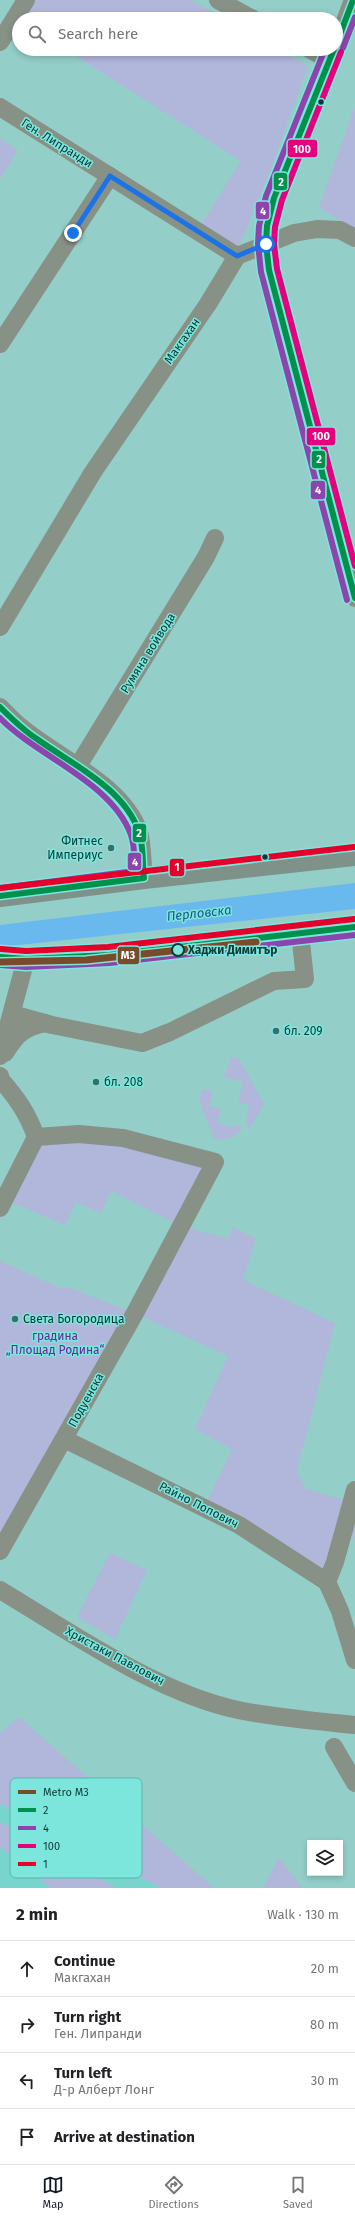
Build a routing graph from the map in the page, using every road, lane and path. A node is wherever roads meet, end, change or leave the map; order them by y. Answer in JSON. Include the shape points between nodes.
{"nodes":[{"id":1,"x":26,"y":0,"type":"edge"},
{"id":2,"x":218,"y":0,"type":"edge"},
{"id":3,"x":353,"y":0,"type":"edge"},
{"id":4,"x":19,"y":12,"type":"edge"},
{"id":5,"x":240,"y":12,"type":"edge"},
{"id":6,"x":12,"y":23,"type":"edge"},
{"id":7,"x":343,"y":26,"type":"edge"},
{"id":8,"x":0,"y":42,"type":"edge"},
{"id":9,"x":331,"y":56,"type":"edge"},
{"id":10,"x":0,"y":107,"type":"edge"},
{"id":11,"x":110,"y":176,"type":"junction"},
{"id":12,"x":355,"y":238,"type":"edge"},
{"id":13,"x":266,"y":244,"type":"junction"},
{"id":14,"x":237,"y":256,"type":"junction"},
{"id":15,"x":0,"y":344,"type":"edge"},
{"id":16,"x":215,"y":538,"type":"dead end"},
{"id":17,"x":355,"y":598,"type":"edge"},
{"id":18,"x":0,"y":627,"type":"edge"},
{"id":19,"x":0,"y":707,"type":"edge"},
{"id":20,"x":78,"y":766,"type":"junction"},
{"id":21,"x":355,"y":855,"type":"edge"},
{"id":22,"x":144,"y":878,"type":"junction"},
{"id":23,"x":0,"y":896,"type":"edge"},
{"id":24,"x":355,"y":927,"type":"edge"},
{"id":25,"x":300,"y":933,"type":"junction"},
{"id":26,"x":0,"y":957,"type":"edge"},
{"id":27,"x":26,"y":959,"type":"junction"},
{"id":28,"x":12,"y":1014,"type":"junction"},
{"id":29,"x":45,"y":1023,"type":"junction"},
{"id":30,"x":0,"y":1056,"type":"edge"},
{"id":31,"x":0,"y":1060,"type":"edge"},
{"id":32,"x":0,"y":1076,"type":"edge"},
{"id":33,"x":36,"y":1137,"type":"junction"},
{"id":34,"x":0,"y":1208,"type":"edge"},
{"id":35,"x":64,"y":1439,"type":"junction"},
{"id":36,"x":355,"y":1490,"type":"edge"},
{"id":37,"x":348,"y":1520,"type":"junction"},
{"id":38,"x":355,"y":1543,"type":"edge"},
{"id":39,"x":0,"y":1551,"type":"edge"},
{"id":40,"x":327,"y":1582,"type":"junction"},
{"id":41,"x":0,"y":1590,"type":"edge"},
{"id":42,"x":355,"y":1660,"type":"edge"},
{"id":43,"x":353,"y":1720,"type":"edge"},
{"id":44,"x":334,"y":1747,"type":"dead end"},
{"id":45,"x":355,"y":1783,"type":"edge"}],
"edges":[{"from":1,"to":4,"type":"street"},
{"from":2,"to":5,"type":"street"},
{"from":3,"to":7,"type":"street"},
{"from":6,"to":8,"type":"street"},
{"from":9,"to":13,"type":"street","via":[[274,198]]},
{"from":10,"to":11,"type":"street","name":"Ген. Липранди"},
{"from":11,"to":14,"type":"street","name":"Ген. Липранди"},
{"from":11,"to":15,"type":"street"},
{"from":12,"to":13,"type":"street","via":[[340,230],[317,229],[294,233]]},
{"from":13,"to":14,"type":"street"},
{"from":13,"to":17,"type":"street","via":[[274,296]]},
{"from":14,"to":18,"type":"street","name":"Макгахан","via":[[208,304],[93,472]]},
{"from":16,"to":20,"type":"street","name":"Румяна войвода","via":[[206,557]]},
{"from":19,"to":20,"type":"street","via":[[22,728]]},
{"from":20,"to":22,"type":"street","via":[[107,790],[133,819],[139,834]]},
{"from":21,"to":22,"type":"main road"},
{"from":22,"to":23,"type":"main road"},
{"from":24,"to":25,"type":"main road"},
{"from":25,"to":27,"type":"main road","via":[[110,955]]},
{"from":25,"to":29,"type":"street","via":[[305,979],[274,981],[142,1043]]},
{"from":26,"to":27,"type":"main road"},
{"from":27,"to":28,"type":"street"},
{"from":28,"to":29,"type":"street"},
{"from":28,"to":30,"type":"street"},
{"from":29,"to":31,"type":"street","via":[[20,1032]]},
{"from":32,"to":33,"type":"street","via":[[20,1102]]},
{"from":33,"to":34,"type":"street"},
{"from":33,"to":35,"type":"street","name":"Подуенска","via":[[79,1134],[123,1138],[215,1162]]},
{"from":35,"to":39,"type":"street","name":"Подуенска"},
{"from":35,"to":40,"type":"street","name":"Райно Попович","via":[[239,1525]]},
{"from":36,"to":37,"type":"street"},
{"from":37,"to":38,"type":"street"},
{"from":37,"to":40,"type":"street"},
{"from":40,"to":42,"type":"street","via":[[340,1611]]},
{"from":41,"to":43,"type":"street","name":"Христаки Павлович","via":[[144,1674],[208,1701],[238,1710]]},
{"from":44,"to":45,"type":"street"}]}
